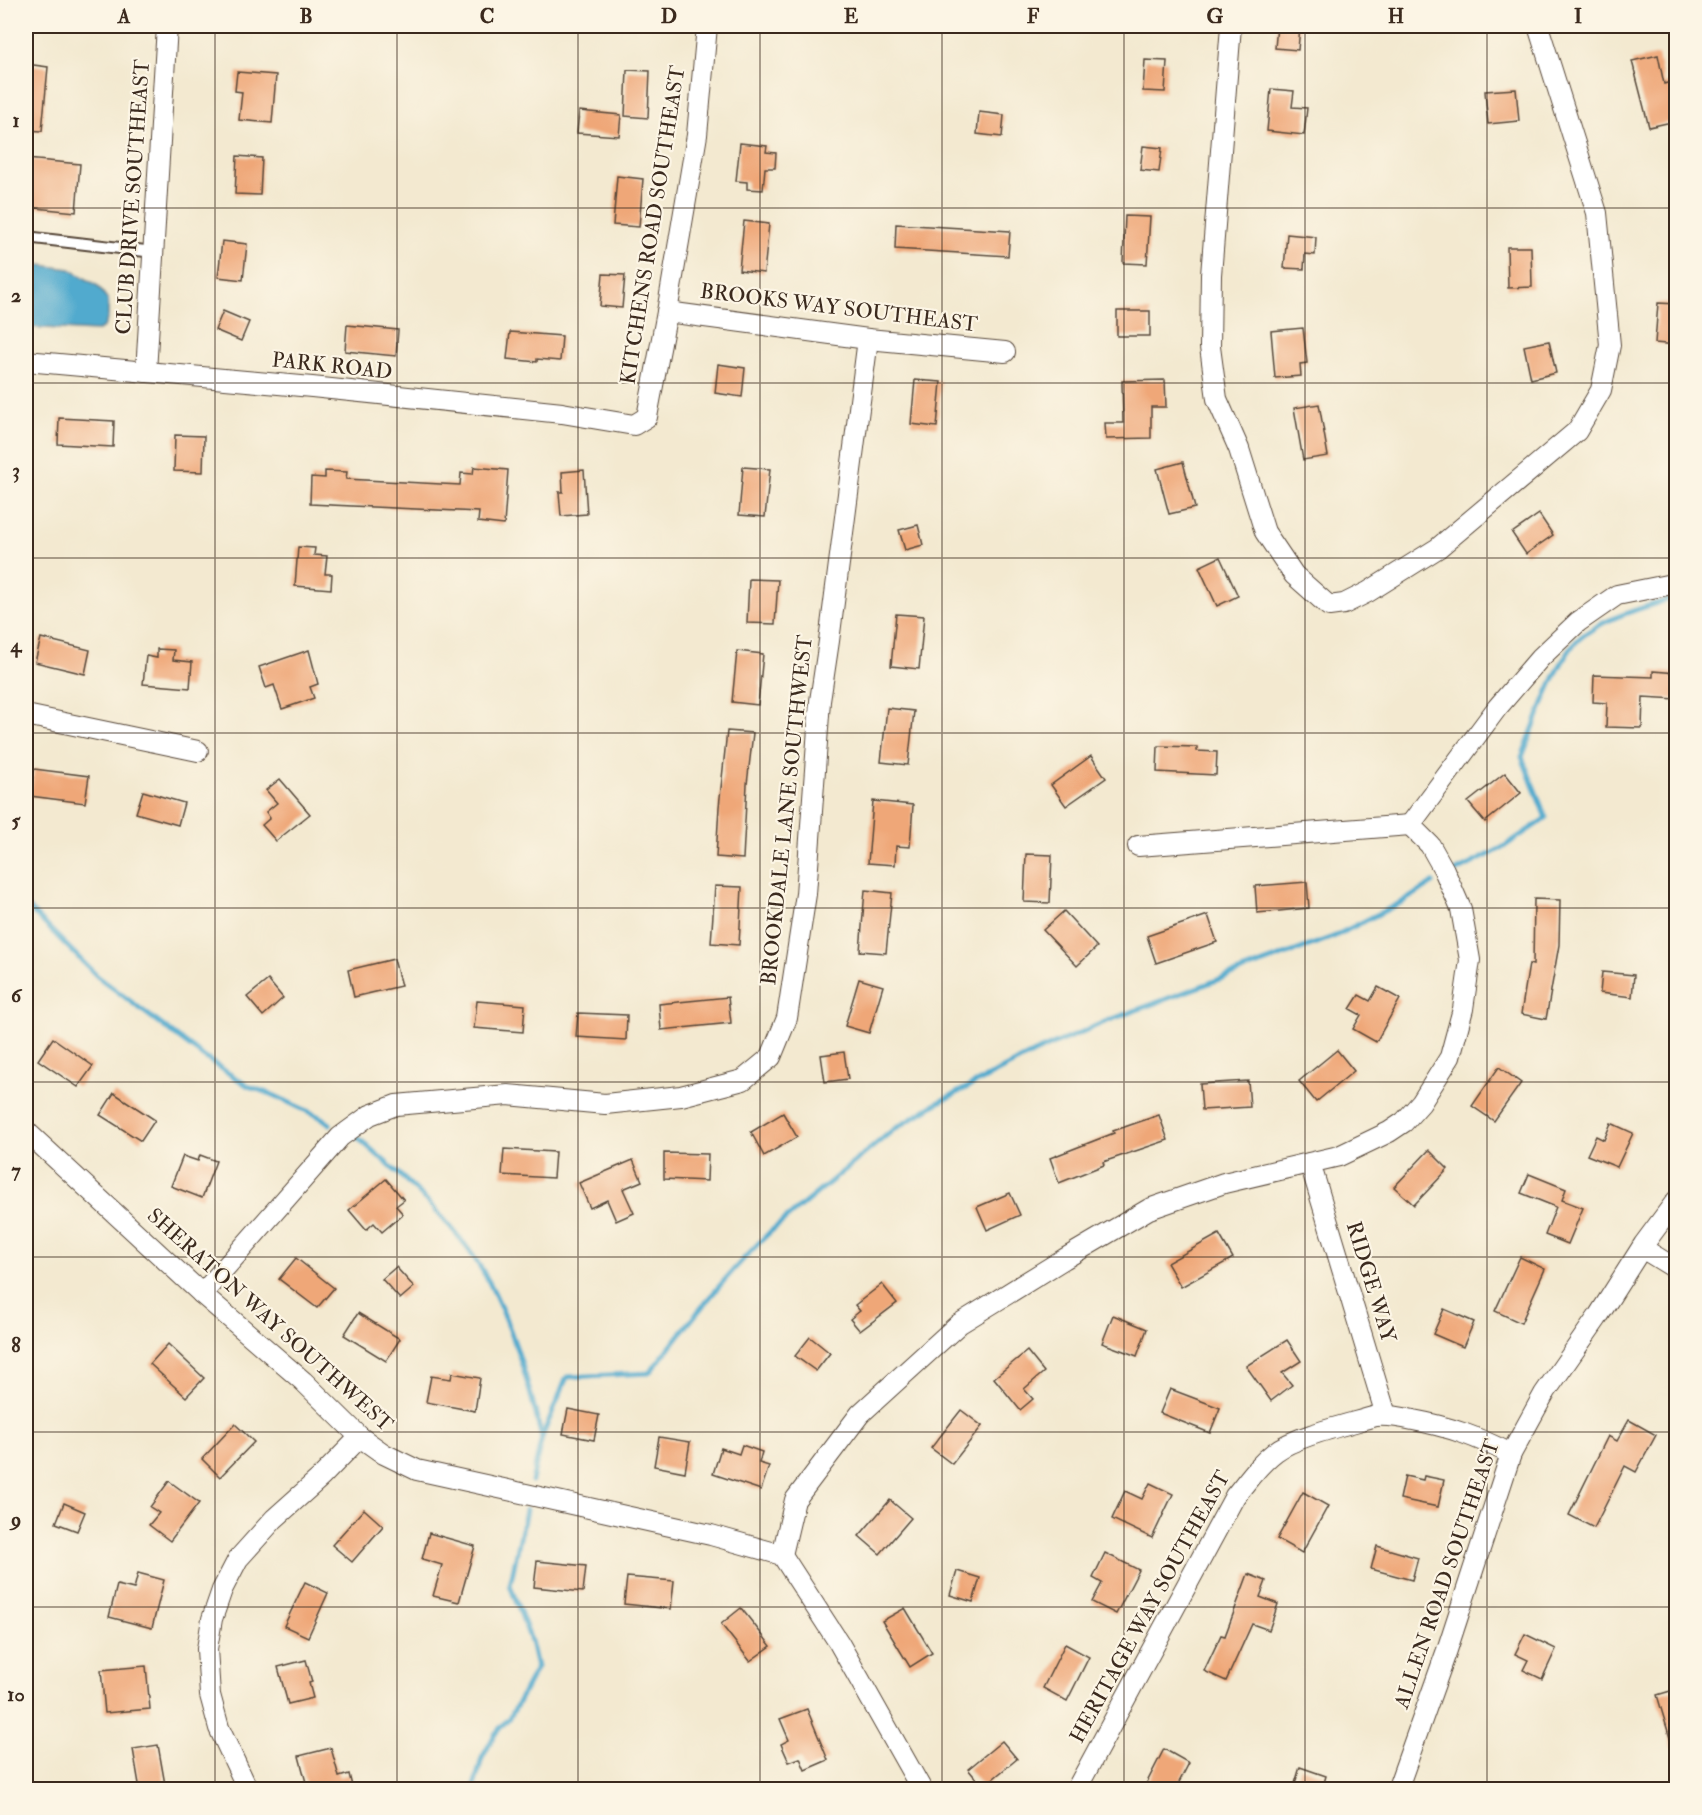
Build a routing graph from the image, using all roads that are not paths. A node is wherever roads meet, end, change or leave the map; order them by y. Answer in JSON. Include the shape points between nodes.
{"nodes":[{"id":1,"x":167,"y":26,"type":"edge"},
{"id":2,"x":707,"y":26,"type":"edge"},
{"id":3,"x":1231,"y":26,"type":"edge"},
{"id":4,"x":1538,"y":26,"type":"edge"},
{"id":5,"x":26,"y":237,"type":"edge"},
{"id":6,"x":154,"y":252,"type":"junction"},
{"id":7,"x":667,"y":312,"type":"junction"},
{"id":8,"x":868,"y":339,"type":"junction"},
{"id":9,"x":1005,"y":352,"type":"dead end"},
{"id":10,"x":26,"y":361,"type":"edge"},
{"id":11,"x":146,"y":372,"type":"junction"},
{"id":12,"x":634,"y":425,"type":"joint"},
{"id":13,"x":1672,"y":584,"type":"dead end"},
{"id":14,"x":26,"y":715,"type":"edge"},
{"id":15,"x":198,"y":751,"type":"dead end"},
{"id":16,"x":1410,"y":825,"type":"junction"},
{"id":17,"x":1138,"y":846,"type":"dead end"},
{"id":18,"x":26,"y":1131,"type":"edge"},
{"id":19,"x":1310,"y":1164,"type":"junction"},
{"id":20,"x":1677,"y":1201,"type":"edge"},
{"id":21,"x":1642,"y":1248,"type":"junction"},
{"id":22,"x":1677,"y":1269,"type":"edge"},
{"id":23,"x":202,"y":1294,"type":"junction"},
{"id":24,"x":1386,"y":1415,"type":"junction"},
{"id":25,"x":360,"y":1437,"type":"junction"},
{"id":26,"x":1511,"y":1454,"type":"junction"},
{"id":27,"x":782,"y":1555,"type":"junction"},
{"id":28,"x":248,"y":1790,"type":"edge"},
{"id":29,"x":922,"y":1790,"type":"edge"},
{"id":30,"x":1076,"y":1790,"type":"edge"},
{"id":31,"x":1397,"y":1790,"type":"edge"}],
"edges":[{"from":1,"to":6,"type":"street","name":"CLUB DRIVE SOUTHEAST"},
{"from":2,"to":7,"type":"street","name":"KITCHENS ROAD SOUTHEAST","via":[[697,135]]},
{"from":3,"to":4,"type":"street","via":[[1211,275],[1210,347],[1217,399],[1239,449],[1265,532],[1294,575],[1329,606],[1344,604],[1368,592],[1437,548],[1577,430],[1601,390],[1610,345],[1597,213]]},
{"from":5,"to":6,"type":"lane"},
{"from":6,"to":11,"type":"street","name":"CLUB DRIVE SOUTHEAST"},
{"from":7,"to":8,"type":"street","name":"BROOKS WAY SOUTHEAST"},
{"from":7,"to":12,"type":"street","name":"KITCHENS ROAD SOUTHEAST","via":[[647,417]]},
{"from":8,"to":9,"type":"street","name":"BROOKS WAY SOUTHEAST"},
{"from":8,"to":23,"type":"street","name":"BROOKDALE LANE SOUTHWEST","via":[[819,701],[806,894],[787,1018],[771,1057],[743,1080],[681,1096],[605,1104],[508,1095],[396,1105],[370,1115],[340,1137]]},
{"from":10,"to":11,"type":"street","name":"PARK ROAD"},
{"from":11,"to":12,"type":"street","name":"PARK ROAD","via":[[562,413]]},
{"from":13,"to":16,"type":"street","via":[[1617,595],[1578,622],[1497,708]]},
{"from":14,"to":15,"type":"street"},
{"from":16,"to":17,"type":"street"},
{"from":16,"to":19,"type":"street","via":[[1430,845],[1444,870],[1466,932],[1470,960],[1463,1009],[1450,1057],[1432,1088],[1404,1122],[1339,1156]]},
{"from":18,"to":23,"type":"street","name":"SHERATON WAY SOUTHWEST"},
{"from":19,"to":24,"type":"street","name":"RIDGE WAY"},
{"from":19,"to":27,"type":"street","via":[[1224,1183],[1149,1209],[960,1324],[860,1413],[795,1500]]},
{"from":20,"to":21,"type":"street","name":"ALLEN ROAD SOUTHEAST"},
{"from":21,"to":22,"type":"street"},
{"from":21,"to":26,"type":"street","name":"ALLEN ROAD SOUTHEAST","via":[[1544,1394]]},
{"from":23,"to":25,"type":"street","name":"SHERATON WAY SOUTHWEST","via":[[303,1381]]},
{"from":24,"to":26,"type":"street","name":"HERITAGE WAY SOUTHEAST","via":[[1441,1425]]},
{"from":24,"to":30,"type":"street","name":"HERITAGE WAY SOUTHEAST","via":[[1277,1450],[1255,1471],[1235,1497]]},
{"from":25,"to":27,"type":"street","name":"SHERATON WAY SOUTHWEST","via":[[417,1470],[711,1535]]},
{"from":25,"to":28,"type":"street","via":[[238,1559],[212,1619],[207,1649],[210,1695],[219,1728]]},
{"from":26,"to":31,"type":"street","name":"ALLEN ROAD SOUTHEAST"},
{"from":27,"to":29,"type":"street","via":[[839,1643]]}]}
